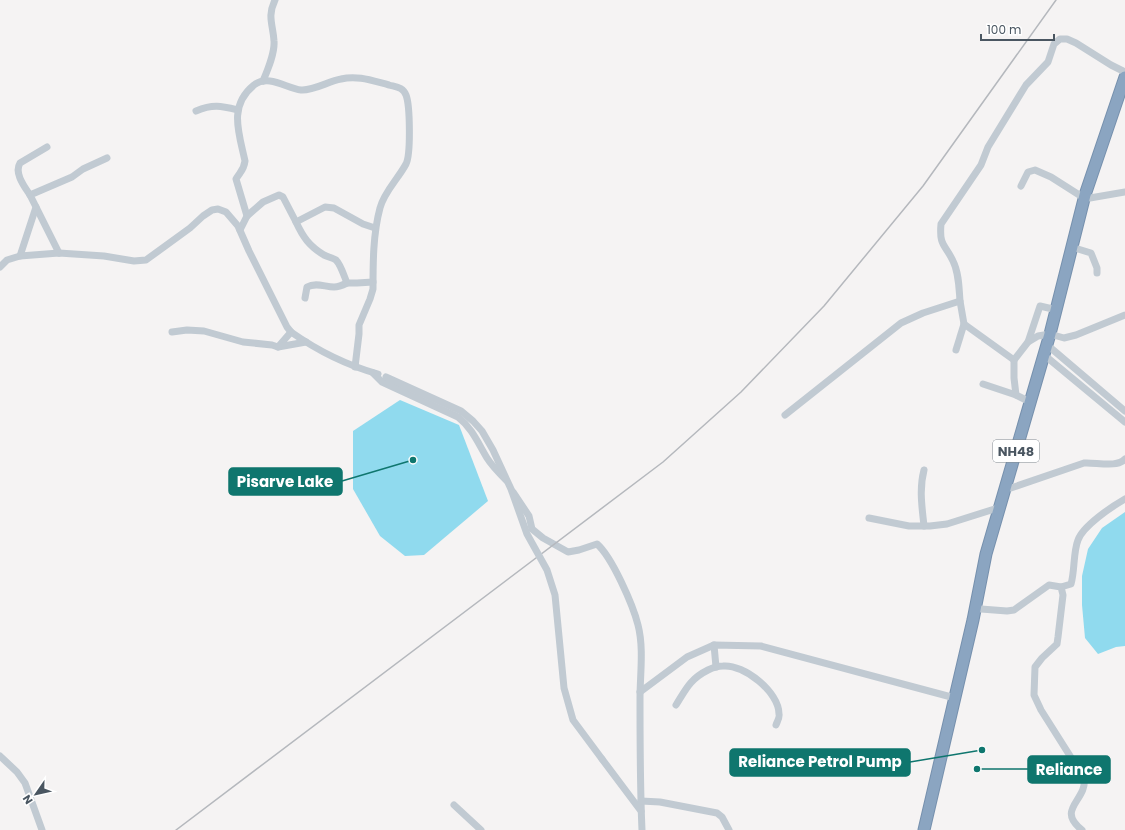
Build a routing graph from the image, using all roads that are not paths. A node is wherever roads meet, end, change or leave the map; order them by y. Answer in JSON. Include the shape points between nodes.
{"nodes":[{"id":1,"x":276,"y":0,"type":"edge"},
{"id":2,"x":1125,"y":72,"type":"edge"},
{"id":3,"x":1125,"y":77,"type":"edge"},
{"id":4,"x":264,"y":81,"type":"junction"},
{"id":5,"x":1125,"y":95,"type":"edge"},
{"id":6,"x":238,"y":110,"type":"junction"},
{"id":7,"x":196,"y":111,"type":"dead end"},
{"id":8,"x":47,"y":147,"type":"dead end"},
{"id":9,"x":107,"y":158,"type":"dead end"},
{"id":10,"x":1021,"y":186,"type":"dead end"},
{"id":11,"x":1125,"y":192,"type":"edge"},
{"id":12,"x":30,"y":195,"type":"junction"},
{"id":13,"x":1087,"y":198,"type":"junction"},
{"id":14,"x":36,"y":207,"type":"junction"},
{"id":15,"x":247,"y":216,"type":"junction"},
{"id":16,"x":296,"y":222,"type":"junction"},
{"id":17,"x":375,"y":228,"type":"junction"},
{"id":18,"x":240,"y":230,"type":"junction"},
{"id":19,"x":1078,"y":235,"type":"junction"},
{"id":20,"x":1078,"y":249,"type":"junction"},
{"id":21,"x":59,"y":253,"type":"junction"},
{"id":22,"x":20,"y":256,"type":"junction"},
{"id":23,"x":0,"y":267,"type":"edge"},
{"id":24,"x":1097,"y":273,"type":"dead end"},
{"id":25,"x":373,"y":282,"type":"junction"},
{"id":26,"x":347,"y":283,"type":"junction"},
{"id":27,"x":305,"y":298,"type":"dead end"},
{"id":28,"x":960,"y":301,"type":"junction"},
{"id":29,"x":1057,"y":310,"type":"junction"},
{"id":30,"x":1125,"y":315,"type":"edge"},
{"id":31,"x":964,"y":324,"type":"junction"},
{"id":32,"x":172,"y":332,"type":"dead end"},
{"id":33,"x":291,"y":332,"type":"junction"},
{"id":34,"x":1053,"y":335,"type":"junction"},
{"id":35,"x":306,"y":342,"type":"junction"},
{"id":36,"x":1028,"y":342,"type":"junction"},
{"id":37,"x":278,"y":347,"type":"junction"},
{"id":38,"x":956,"y":350,"type":"dead end"},
{"id":39,"x":1050,"y":354,"type":"junction"},
{"id":40,"x":1014,"y":360,"type":"junction"},
{"id":41,"x":355,"y":367,"type":"junction"},
{"id":42,"x":373,"y":373,"type":"junction"},
{"id":43,"x":982,"y":384,"type":"dead end"},
{"id":44,"x":1016,"y":395,"type":"junction"},
{"id":45,"x":1030,"y":402,"type":"junction"},
{"id":46,"x":1125,"y":411,"type":"edge"},
{"id":47,"x":785,"y":415,"type":"dead end"},
{"id":48,"x":1125,"y":422,"type":"edge"},
{"id":49,"x":1016,"y":459,"type":"junction"},
{"id":50,"x":1125,"y":460,"type":"edge"},
{"id":51,"x":924,"y":470,"type":"dead end"},
{"id":52,"x":1011,"y":488,"type":"junction"},
{"id":53,"x":1125,"y":499,"type":"edge"},
{"id":54,"x":1002,"y":508,"type":"junction"},
{"id":55,"x":869,"y":518,"type":"dead end"},
{"id":56,"x":924,"y":526,"type":"junction"},
{"id":57,"x":1061,"y":587,"type":"junction"},
{"id":58,"x":981,"y":608,"type":"junction"},
{"id":59,"x":714,"y":645,"type":"junction"},
{"id":60,"x":716,"y":667,"type":"junction"},
{"id":61,"x":640,"y":692,"type":"junction"},
{"id":62,"x":955,"y":698,"type":"junction"},
{"id":63,"x":676,"y":705,"type":"dead end"},
{"id":64,"x":776,"y":725,"type":"dead end"},
{"id":65,"x":0,"y":756,"type":"edge"},
{"id":66,"x":641,"y":801,"type":"junction"},
{"id":67,"x":454,"y":805,"type":"dead end"},
{"id":68,"x":641,"y":811,"type":"junction"},
{"id":69,"x":42,"y":830,"type":"edge"},
{"id":70,"x":481,"y":830,"type":"edge"},
{"id":71,"x":642,"y":830,"type":"edge"},
{"id":72,"x":728,"y":830,"type":"edge"},
{"id":73,"x":924,"y":830,"type":"edge"},
{"id":74,"x":930,"y":830,"type":"edge"},
{"id":75,"x":1082,"y":830,"type":"edge"}],
"edges":[{"from":1,"to":4,"type":"street","via":[[271,10],[274,41]]},
{"from":2,"to":28,"type":"street","via":[[1067,39],[1060,39],[1054,44],[1048,62],[1026,85],[988,147],[981,165],[941,224],[940,236],[954,262]]},
{"from":3,"to":13,"type":"highway","number":"NH48"},
{"from":4,"to":6,"type":"street","via":[[255,85],[246,95]]},
{"from":4,"to":17,"type":"street","via":[[277,82],[302,90],[355,77],[404,90],[408,106],[407,162],[385,195]]},
{"from":5,"to":13,"type":"highway","number":"NH48"},
{"from":6,"to":7,"type":"street","via":[[216,106]]},
{"from":6,"to":15,"type":"street","via":[[244,166],[236,179]]},
{"from":8,"to":12,"type":"street","via":[[20,162],[18,166],[22,184]]},
{"from":9,"to":12,"type":"street"},
{"from":10,"to":13,"type":"street","via":[[1028,172],[1035,170]]},
{"from":11,"to":13,"type":"street"},
{"from":12,"to":14,"type":"street"},
{"from":13,"to":19,"type":"highway","number":"NH48"},
{"from":14,"to":21,"type":"street"},
{"from":14,"to":22,"type":"street"},
{"from":15,"to":16,"type":"street","via":[[263,202],[279,195],[283,197]]},
{"from":15,"to":18,"type":"street"},
{"from":16,"to":17,"type":"street","via":[[325,207],[334,208],[362,224]]},
{"from":16,"to":26,"type":"street","via":[[303,237],[310,244],[336,260]]},
{"from":17,"to":25,"type":"street"},
{"from":18,"to":21,"type":"street","via":[[226,212],[218,209],[203,216],[146,260]]},
{"from":18,"to":33,"type":"street"},
{"from":19,"to":20,"type":"highway","number":"NH48"},
{"from":19,"to":29,"type":"highway","number":"NH48"},
{"from":20,"to":24,"type":"street","via":[[1091,253]]},
{"from":20,"to":34,"type":"highway","number":"NH48"},
{"from":21,"to":22,"type":"street"},
{"from":22,"to":23,"type":"street","via":[[7,260]]},
{"from":25,"to":26,"type":"street"},
{"from":25,"to":41,"type":"street","via":[[370,299],[359,325]]},
{"from":26,"to":27,"type":"street","via":[[339,287],[311,285]]},
{"from":28,"to":31,"type":"street"},
{"from":28,"to":47,"type":"street","via":[[900,323]]},
{"from":29,"to":34,"type":"highway","number":"NH48"},
{"from":29,"to":36,"type":"street","via":[[1040,306]]},
{"from":30,"to":34,"type":"street","via":[[1076,335],[1064,338]]},
{"from":31,"to":38,"type":"street"},
{"from":31,"to":40,"type":"street"},
{"from":32,"to":37,"type":"street","via":[[204,331],[243,342]]},
{"from":33,"to":35,"type":"street"},
{"from":33,"to":37,"type":"street"},
{"from":34,"to":36,"type":"street","via":[[1038,336]]},
{"from":34,"to":39,"type":"highway","number":"NH48"},
{"from":34,"to":45,"type":"highway","number":"NH48"},
{"from":35,"to":37,"type":"street"},
{"from":35,"to":41,"type":"street"},
{"from":36,"to":40,"type":"street"},
{"from":39,"to":46,"type":"street"},
{"from":39,"to":48,"type":"street"},
{"from":39,"to":49,"type":"highway","number":"NH48"},
{"from":40,"to":44,"type":"street"},
{"from":41,"to":42,"type":"street"},
{"from":42,"to":61,"type":"street","via":[[382,382],[458,417],[467,424],[488,459],[529,516],[532,529],[543,538],[568,552],[597,544],[603,550],[622,584],[638,625],[641,644]]},
{"from":42,"to":68,"type":"street","bridge":true,"via":[[461,411],[482,431],[511,489],[527,534],[547,570],[555,595],[564,688],[573,720]]},
{"from":43,"to":44,"type":"street"},
{"from":44,"to":45,"type":"street"},
{"from":45,"to":49,"type":"highway","number":"NH48"},
{"from":49,"to":52,"type":"highway","number":"NH48"},
{"from":49,"to":54,"type":"highway","number":"NH48"},
{"from":50,"to":52,"type":"street","via":[[1109,464],[1084,463]]},
{"from":51,"to":56,"type":"street","via":[[920,495]]},
{"from":52,"to":54,"type":"highway","number":"NH48"},
{"from":53,"to":57,"type":"street","via":[[1082,532],[1077,541],[1071,584]]},
{"from":54,"to":56,"type":"street","via":[[947,524]]},
{"from":54,"to":58,"type":"highway","number":"NH48"},
{"from":54,"to":62,"type":"highway","number":"NH48","via":[[986,554]]},
{"from":55,"to":56,"type":"street","via":[[909,526]]},
{"from":57,"to":58,"type":"street","via":[[1049,585],[1014,610]]},
{"from":57,"to":75,"type":"street","via":[[1063,595],[1058,637],[1056,644],[1035,667],[1034,695],[1040,710],[1084,778],[1085,785],[1071,812],[1073,821]]},
{"from":58,"to":74,"type":"highway","number":"NH48"},
{"from":59,"to":60,"type":"street"},
{"from":59,"to":61,"type":"street","via":[[687,657]]},
{"from":59,"to":62,"type":"street","via":[[761,646]]},
{"from":60,"to":63,"type":"street","via":[[691,681]]},
{"from":60,"to":64,"type":"street","via":[[724,665],[742,670],[762,683],[774,697],[780,714]]},
{"from":61,"to":66,"type":"street"},
{"from":62,"to":73,"type":"highway","number":"NH48"},
{"from":65,"to":69,"type":"street","via":[[25,783]]},
{"from":66,"to":68,"type":"street"},
{"from":66,"to":72,"type":"street","via":[[717,813],[722,817]]},
{"from":67,"to":70,"type":"street"},
{"from":68,"to":71,"type":"street"}]}
